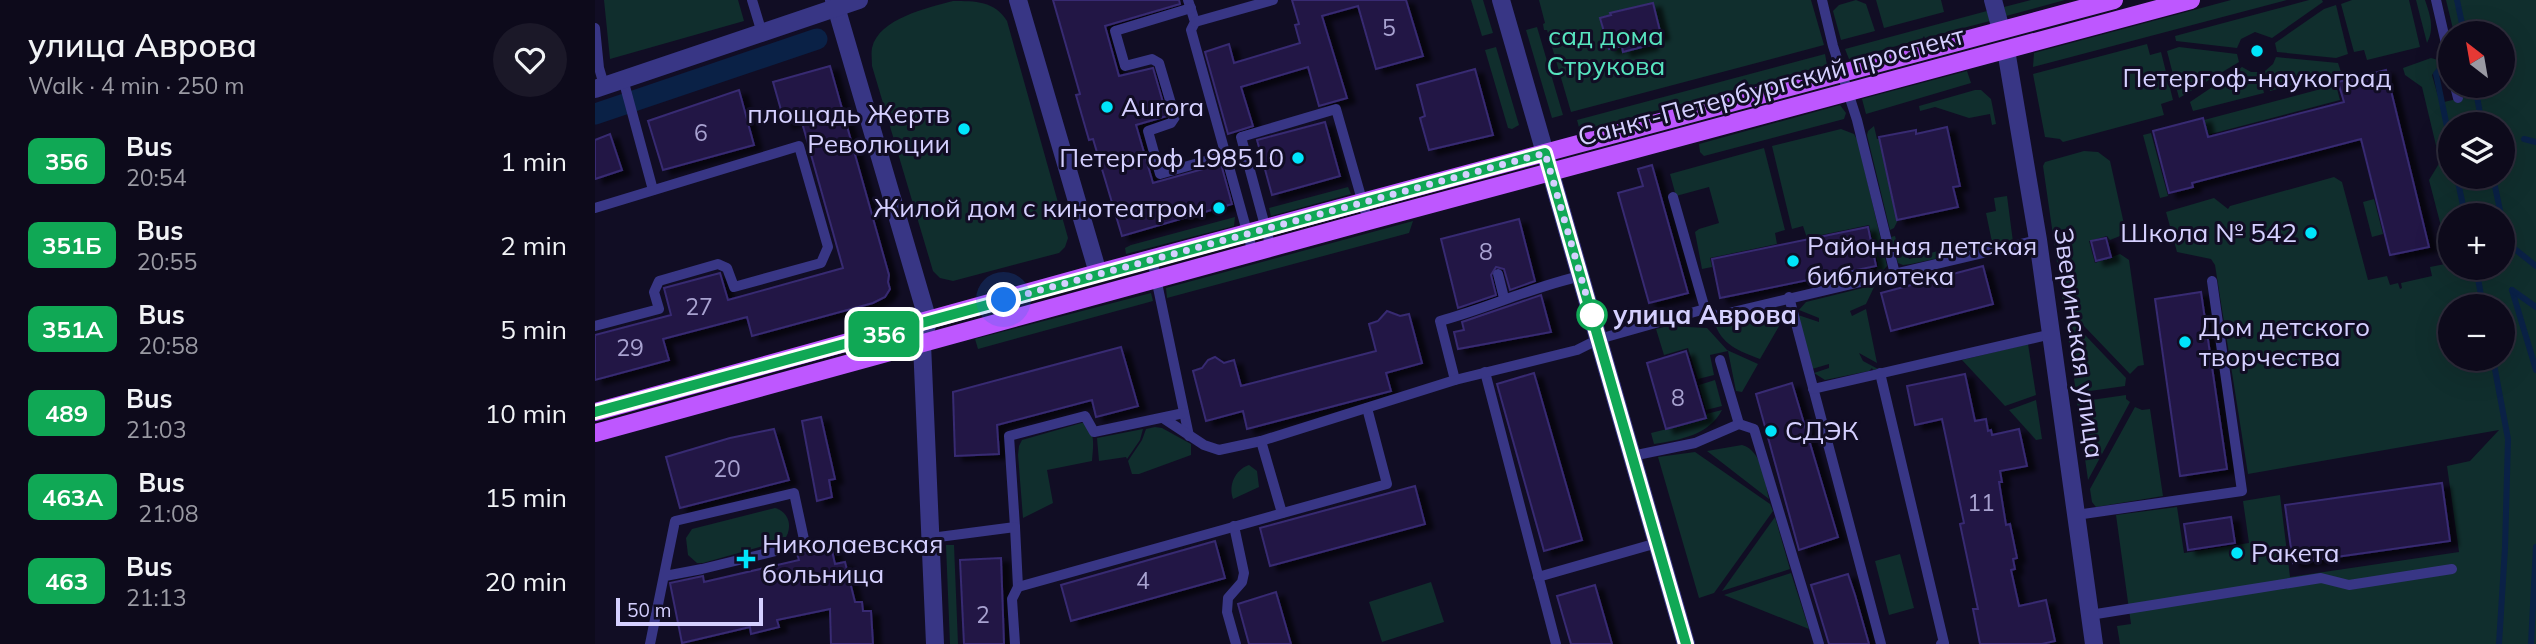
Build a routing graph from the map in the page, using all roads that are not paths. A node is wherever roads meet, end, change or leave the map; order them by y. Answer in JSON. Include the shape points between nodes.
{"nodes":[{"id":1,"x":752,"y":0,"type":"edge"},
{"id":2,"x":859,"y":0,"type":"edge"},
{"id":3,"x":1018,"y":0,"type":"edge"},
{"id":4,"x":1273,"y":0,"type":"edge"},
{"id":5,"x":1501,"y":0,"type":"edge"},
{"id":6,"x":1822,"y":0,"type":"edge"},
{"id":7,"x":1993,"y":0,"type":"edge"},
{"id":8,"x":2114,"y":0,"type":"edge"},
{"id":9,"x":2191,"y":0,"type":"edge"},
{"id":10,"x":2436,"y":0,"type":"edge"},
{"id":11,"x":835,"y":4,"type":"edge"},
{"id":12,"x":1189,"y":4,"type":"edge"},
{"id":13,"x":2441,"y":21,"type":"edge"},
{"id":14,"x":1195,"y":22,"type":"junction"},
{"id":15,"x":595,"y":28,"type":"edge"},
{"id":16,"x":2001,"y":30,"type":"junction"},
{"id":17,"x":762,"y":33,"type":"junction"},
{"id":18,"x":2006,"y":50,"type":"junction"},
{"id":19,"x":1842,"y":74,"type":"junction"},
{"id":20,"x":624,"y":85,"type":"junction"},
{"id":21,"x":600,"y":87,"type":"edge"},
{"id":22,"x":1848,"y":92,"type":"junction"},
{"id":23,"x":1545,"y":153,"type":"junction"},
{"id":24,"x":1226,"y":155,"type":"junction"},
{"id":25,"x":1551,"y":172,"type":"junction"},
{"id":26,"x":653,"y":190,"type":"junction"},
{"id":27,"x":1673,"y":197,"type":"dead end"},
{"id":28,"x":1363,"y":202,"type":"junction"},
{"id":29,"x":595,"y":208,"type":"edge"},
{"id":30,"x":1368,"y":221,"type":"junction"},
{"id":31,"x":1266,"y":228,"type":"junction"},
{"id":32,"x":1247,"y":233,"type":"junction"},
{"id":33,"x":2038,"y":240,"type":"junction"},
{"id":34,"x":1271,"y":248,"type":"junction"},
{"id":35,"x":1253,"y":253,"type":"junction"},
{"id":36,"x":1152,"y":259,"type":"junction"},
{"id":37,"x":1098,"y":273,"type":"junction"},
{"id":38,"x":1498,"y":274,"type":"dead end"},
{"id":39,"x":1895,"y":274,"type":"junction"},
{"id":40,"x":1581,"y":276,"type":"junction"},
{"id":41,"x":1157,"y":279,"type":"junction"},
{"id":42,"x":2212,"y":281,"type":"dead end"},
{"id":43,"x":1103,"y":294,"type":"junction"},
{"id":44,"x":1789,"y":297,"type":"junction"},
{"id":45,"x":1504,"y":299,"type":"junction"},
{"id":46,"x":1705,"y":309,"type":"junction"},
{"id":47,"x":928,"y":321,"type":"junction"},
{"id":48,"x":595,"y":326,"type":"edge"},
{"id":49,"x":2052,"y":334,"type":"junction"},
{"id":50,"x":1599,"y":339,"type":"junction"},
{"id":51,"x":922,"y":344,"type":"junction"},
{"id":52,"x":1720,"y":360,"type":"dead end"},
{"id":53,"x":1485,"y":372,"type":"junction"},
{"id":54,"x":1880,"y":373,"type":"junction"},
{"id":55,"x":1455,"y":380,"type":"junction"},
{"id":56,"x":1813,"y":389,"type":"junction"},
{"id":57,"x":1367,"y":408,"type":"junction"},
{"id":58,"x":595,"y":412,"type":"edge"},
{"id":59,"x":1184,"y":413,"type":"junction"},
{"id":60,"x":1163,"y":418,"type":"junction"},
{"id":61,"x":1739,"y":424,"type":"junction"},
{"id":62,"x":595,"y":433,"type":"edge"},
{"id":63,"x":1189,"y":436,"type":"junction"},
{"id":64,"x":1261,"y":441,"type":"junction"},
{"id":65,"x":1632,"y":456,"type":"junction"},
{"id":66,"x":1282,"y":513,"type":"junction"},
{"id":67,"x":2076,"y":515,"type":"junction"},
{"id":68,"x":1234,"y":526,"type":"junction"},
{"id":69,"x":1015,"y":527,"type":"junction"},
{"id":70,"x":931,"y":538,"type":"junction"},
{"id":71,"x":1657,"y":543,"type":"junction"},
{"id":72,"x":2452,"y":569,"type":"dead end"},
{"id":73,"x":665,"y":576,"type":"junction"},
{"id":74,"x":1538,"y":577,"type":"junction"},
{"id":75,"x":1018,"y":587,"type":"junction"},
{"id":76,"x":2090,"y":615,"type":"junction"},
{"id":77,"x":650,"y":644,"type":"edge"},
{"id":78,"x":935,"y":644,"type":"edge"},
{"id":79,"x":1015,"y":644,"type":"edge"},
{"id":80,"x":1236,"y":644,"type":"edge"},
{"id":81,"x":1556,"y":644,"type":"edge"},
{"id":82,"x":1686,"y":644,"type":"edge"},
{"id":83,"x":1819,"y":644,"type":"edge"},
{"id":84,"x":1881,"y":644,"type":"edge"},
{"id":85,"x":1941,"y":644,"type":"edge"},
{"id":86,"x":2094,"y":644,"type":"edge"}],
"edges":[{"from":1,"to":17,"type":"lane"},
{"from":2,"to":11,"type":"street"},
{"from":3,"to":37,"type":"street"},
{"from":4,"to":14,"type":"lane"},
{"from":5,"to":23,"type":"street"},
{"from":6,"to":19,"type":"lane"},
{"from":7,"to":16,"type":"street"},
{"from":8,"to":16,"type":"main road","name":"Санкт-Петербургский проспект"},
{"from":9,"to":18,"type":"main road","name":"Санкт-Петербургский проспект"},
{"from":10,"to":13,"type":"lane"},
{"from":11,"to":17,"type":"street"},
{"from":11,"to":47,"type":"street"},
{"from":12,"to":14,"type":"lane"},
{"from":12,"to":24,"type":"lane","via":[[1115,31],[1125,66],[1152,59],[1159,63],[1175,117],[1148,131],[1160,174]]},
{"from":14,"to":24,"type":"lane","via":[[1191,30]]},
{"from":15,"to":21,"type":"lane"},
{"from":16,"to":18,"type":"lane"},
{"from":16,"to":19,"type":"main road","name":"Санкт-Петербургский проспект"},
{"from":17,"to":20,"type":"street"},
{"from":18,"to":22,"type":"main road","name":"Санкт-Петербургский проспект"},
{"from":18,"to":33,"type":"street","name":"Зверинская улица"},
{"from":19,"to":22,"type":"lane"},
{"from":19,"to":23,"type":"main road","name":"Санкт-Петербургский проспект"},
{"from":20,"to":21,"type":"street"},
{"from":20,"to":26,"type":"lane"},
{"from":22,"to":25,"type":"main road","name":"Санкт-Петербургский проспект"},
{"from":22,"to":39,"type":"lane"},
{"from":23,"to":25,"type":"street"},
{"from":23,"to":28,"type":"main road","name":"Санкт-Петербургский проспект"},
{"from":24,"to":32,"type":"lane"},
{"from":25,"to":30,"type":"main road","name":"Санкт-Петербургский проспект"},
{"from":25,"to":40,"type":"street"},
{"from":26,"to":29,"type":"lane"},
{"from":26,"to":48,"type":"lane","via":[[799,146],[828,247],[821,264],[734,287],[727,268],[718,264],[659,281],[654,292],[659,309]]},
{"from":27,"to":46,"type":"lane"},
{"from":28,"to":30,"type":"lane"},
{"from":28,"to":31,"type":"main road","name":"Санкт-Петербургский проспект"},
{"from":28,"to":31,"type":"lane","via":[[1336,109],[1241,137]]},
{"from":30,"to":34,"type":"main road","name":"Санкт-Петербургский проспект"},
{"from":31,"to":32,"type":"main road","name":"Санкт-Петербургский проспект"},
{"from":31,"to":34,"type":"lane"},
{"from":32,"to":35,"type":"lane"},
{"from":32,"to":36,"type":"main road","name":"Санкт-Петербургский проспект"},
{"from":33,"to":39,"type":"lane"},
{"from":33,"to":49,"type":"street","name":"Зверинская улица"},
{"from":34,"to":35,"type":"main road","name":"Санкт-Петербургский проспект"},
{"from":35,"to":41,"type":"main road","name":"Санкт-Петербургский проспект"},
{"from":36,"to":37,"type":"main road","name":"Санкт-Петербургский проспект"},
{"from":36,"to":41,"type":"lane"},
{"from":37,"to":43,"type":"lane"},
{"from":37,"to":47,"type":"main road","name":"Санкт-Петербургский проспект"},
{"from":38,"to":45,"type":"lane"},
{"from":39,"to":44,"type":"lane"},
{"from":40,"to":45,"type":"lane"},
{"from":40,"to":50,"type":"street"},
{"from":41,"to":43,"type":"main road","name":"Санкт-Петербургский проспект"},
{"from":41,"to":59,"type":"lane"},
{"from":42,"to":67,"type":"lane","via":[[2242,491]]},
{"from":43,"to":51,"type":"main road","name":"Санкт-Петербургский проспект"},
{"from":44,"to":46,"type":"lane","via":[[1716,316]]},
{"from":44,"to":56,"type":"lane"},
{"from":45,"to":55,"type":"lane","via":[[1440,321]]},
{"from":46,"to":50,"type":"lane"},
{"from":47,"to":51,"type":"street"},
{"from":47,"to":58,"type":"main road","name":"Санкт-Петербургский проспект"},
{"from":49,"to":54,"type":"lane"},
{"from":49,"to":67,"type":"street","name":"Зверинская улица"},
{"from":50,"to":53,"type":"lane","via":[[1577,350]]},
{"from":50,"to":65,"type":"street"},
{"from":51,"to":62,"type":"main road","name":"Санкт-Петербургский проспект"},
{"from":51,"to":70,"type":"street"},
{"from":52,"to":61,"type":"lane"},
{"from":53,"to":55,"type":"lane"},
{"from":53,"to":74,"type":"lane"},
{"from":54,"to":56,"type":"lane"},
{"from":54,"to":85,"type":"lane"},
{"from":55,"to":57,"type":"lane"},
{"from":56,"to":84,"type":"lane"},
{"from":57,"to":64,"type":"lane"},
{"from":57,"to":66,"type":"lane","via":[[1387,484]]},
{"from":59,"to":60,"type":"lane"},
{"from":59,"to":63,"type":"lane"},
{"from":60,"to":63,"type":"lane"},
{"from":60,"to":69,"type":"lane","via":[[1094,432],[1086,416],[1009,436]]},
{"from":61,"to":65,"type":"lane","via":[[1695,443]]},
{"from":61,"to":83,"type":"lane","via":[[1755,429]]},
{"from":63,"to":64,"type":"lane","via":[[1219,450]]},
{"from":64,"to":66,"type":"lane"},
{"from":65,"to":71,"type":"street"},
{"from":66,"to":68,"type":"lane"},
{"from":67,"to":76,"type":"street","name":"Зверинская улица"},
{"from":68,"to":75,"type":"lane"},
{"from":68,"to":80,"type":"lane","via":[[1244,573],[1228,598]]},
{"from":69,"to":70,"type":"lane"},
{"from":69,"to":75,"type":"lane"},
{"from":70,"to":78,"type":"street"},
{"from":71,"to":74,"type":"lane"},
{"from":71,"to":82,"type":"street"},
{"from":72,"to":76,"type":"lane","via":[[2349,585],[2321,578]]},
{"from":73,"to":73,"type":"lane","via":[[675,521],[794,493],[805,544]]},
{"from":73,"to":77,"type":"lane"},
{"from":74,"to":81,"type":"lane"},
{"from":75,"to":79,"type":"lane","via":[[1012,599]]},
{"from":76,"to":86,"type":"street","name":"Зверинская улица"}]}
